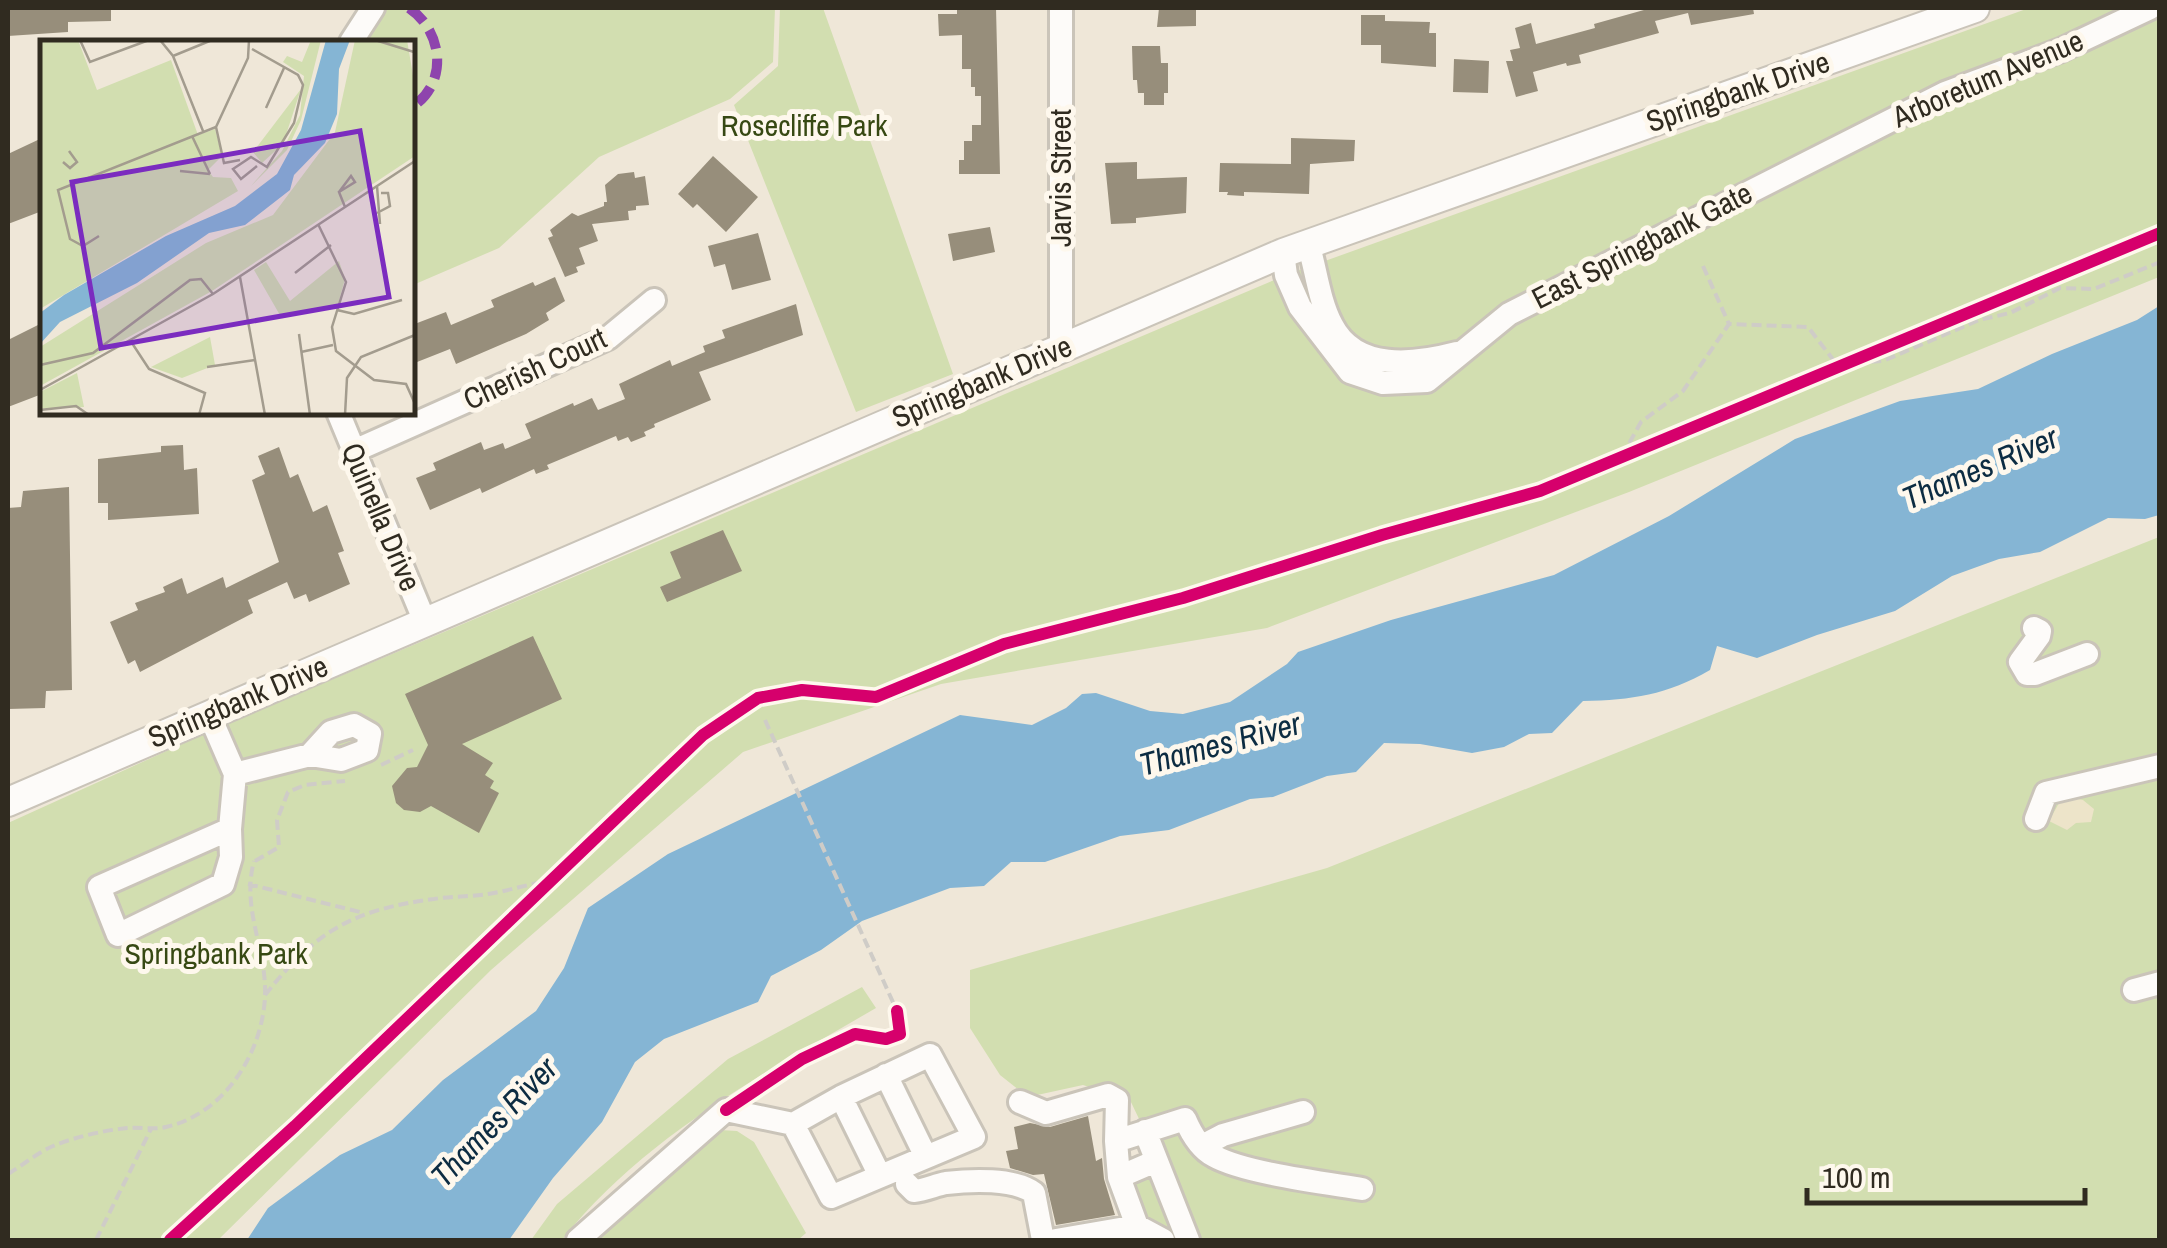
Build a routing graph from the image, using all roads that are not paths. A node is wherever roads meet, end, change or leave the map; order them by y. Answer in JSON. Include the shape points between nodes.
{"nodes":[{"id":1,"x":373,"y":8,"type":"edge"},
{"id":2,"x":1062,"y":8,"type":"edge"},
{"id":3,"x":1975,"y":8,"type":"edge"},
{"id":4,"x":2150,"y":8,"type":"edge"},
{"id":5,"x":1942,"y":13,"type":"edge"},
{"id":6,"x":352,"y":40,"type":"edge"},
{"id":7,"x":1826,"y":151,"type":"joint"},
{"id":8,"x":1295,"y":248,"type":"junction"},
{"id":9,"x":654,"y":300,"type":"dead end"},
{"id":10,"x":1061,"y":348,"type":"junction"},
{"id":11,"x":339,"y":415,"type":"edge"},
{"id":12,"x":354,"y":451,"type":"junction"},
{"id":13,"x":425,"y":622,"type":"junction"},
{"id":14,"x":2034,"y":628,"type":"dead end"},
{"id":15,"x":2087,"y":654,"type":"dead end"},
{"id":16,"x":209,"y":714,"type":"junction"},
{"id":17,"x":310,"y":755,"type":"dead end"},
{"id":18,"x":2160,"y":766,"type":"edge"},
{"id":19,"x":235,"y":774,"type":"junction"},
{"id":20,"x":8,"y":802,"type":"edge"},
{"id":21,"x":2036,"y":819,"type":"dead end"},
{"id":22,"x":230,"y":829,"type":"junction"},
{"id":23,"x":2160,"y":983,"type":"edge"},
{"id":24,"x":2134,"y":990,"type":"dead end"},
{"id":25,"x":886,"y":1076,"type":"junction"},
{"id":26,"x":841,"y":1096,"type":"junction"},
{"id":27,"x":1020,"y":1102,"type":"dead end"},
{"id":28,"x":1304,"y":1112,"type":"dead end"},
{"id":29,"x":793,"y":1124,"type":"junction"},
{"id":30,"x":1145,"y":1131,"type":"junction"},
{"id":31,"x":1116,"y":1141,"type":"junction"},
{"id":32,"x":1202,"y":1146,"type":"junction"},
{"id":33,"x":926,"y":1157,"type":"junction"},
{"id":34,"x":1156,"y":1161,"type":"junction"},
{"id":35,"x":880,"y":1176,"type":"junction"},
{"id":36,"x":1120,"y":1177,"type":"junction"},
{"id":37,"x":907,"y":1184,"type":"dead end"},
{"id":38,"x":1362,"y":1189,"type":"dead end"},
{"id":39,"x":1137,"y":1226,"type":"junction"},
{"id":40,"x":578,"y":1240,"type":"edge"},
{"id":41,"x":1043,"y":1240,"type":"edge"},
{"id":42,"x":1056,"y":1240,"type":"edge"},
{"id":43,"x":1163,"y":1240,"type":"edge"},
{"id":44,"x":1188,"y":1240,"type":"edge"}],
"edges":[{"from":1,"to":6,"type":"street"},
{"from":2,"to":10,"type":"street","name":"Jarvis Street"},
{"from":3,"to":5,"type":"main road","name":"Springbank Drive"},
{"from":4,"to":7,"type":"street","name":"Arboretum Avenue"},
{"from":5,"to":8,"type":"main road","name":"Springbank Drive"},
{"from":7,"to":8,"type":"street","name":"East Springbank Gate","via":[[1508,314],[1428,381],[1383,383],[1350,372],[1300,307],[1286,275]]},
{"from":8,"to":10,"type":"main road","name":"Springbank Drive"},
{"from":9,"to":12,"type":"street","name":"Cherish Court","via":[[608,338]]},
{"from":10,"to":13,"type":"main road","name":"Springbank Drive"},
{"from":11,"to":12,"type":"street","name":"Quinella Drive"},
{"from":12,"to":13,"type":"street","name":"Quinella Drive"},
{"from":13,"to":16,"type":"main road","name":"Springbank Drive"},
{"from":14,"to":15,"type":"street","via":[[2039,636],[2020,662],[2027,674]]},
{"from":16,"to":19,"type":"street"},
{"from":16,"to":20,"type":"main road","name":"Springbank Drive"},
{"from":17,"to":19,"type":"street"},
{"from":18,"to":21,"type":"street","via":[[2046,793]]},
{"from":19,"to":22,"type":"street"},
{"from":22,"to":22,"type":"street","via":[[99,887],[118,935],[222,884]]},
{"from":23,"to":24,"type":"street"},
{"from":25,"to":26,"type":"street"},
{"from":25,"to":33,"type":"street"},
{"from":25,"to":33,"type":"street","via":[[930,1056],[974,1137]]},
{"from":26,"to":29,"type":"street"},
{"from":26,"to":35,"type":"street"},
{"from":27,"to":31,"type":"street","via":[[1046,1113],[1108,1095],[1117,1100]]},
{"from":28,"to":32,"type":"street"},
{"from":29,"to":35,"type":"street","via":[[831,1197]]},
{"from":29,"to":40,"type":"street","via":[[726,1110]]},
{"from":30,"to":31,"type":"street"},
{"from":30,"to":32,"type":"street","via":[[1186,1120]]},
{"from":30,"to":34,"type":"street"},
{"from":31,"to":36,"type":"street"},
{"from":32,"to":38,"type":"street","via":[[1253,1168]]},
{"from":33,"to":35,"type":"street"},
{"from":34,"to":36,"type":"street"},
{"from":34,"to":44,"type":"street"},
{"from":36,"to":39,"type":"street"},
{"from":37,"to":41,"type":"street","via":[[914,1191],[947,1183],[1024,1186],[1034,1192]]},
{"from":39,"to":42,"type":"street"},
{"from":39,"to":43,"type":"street"}]}
